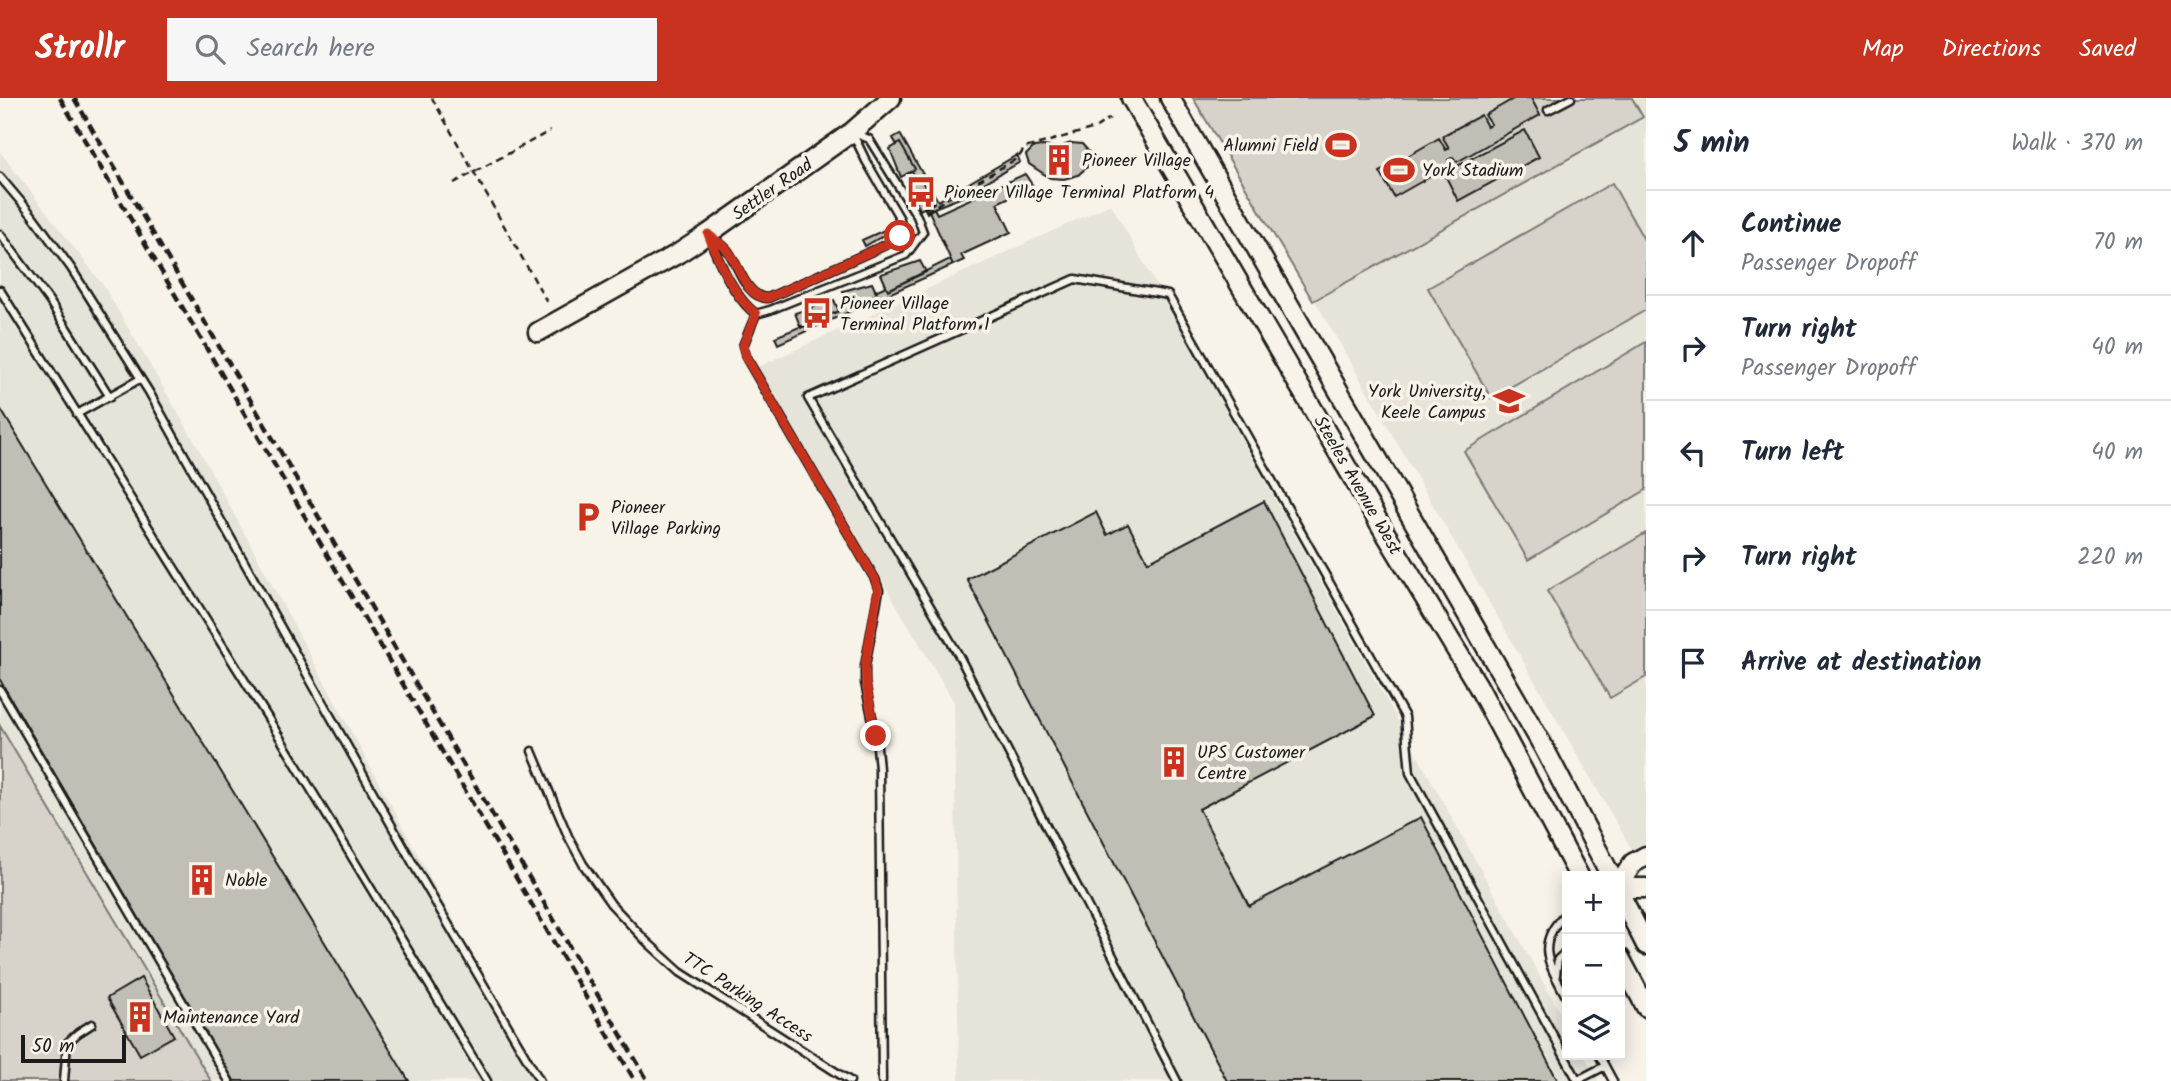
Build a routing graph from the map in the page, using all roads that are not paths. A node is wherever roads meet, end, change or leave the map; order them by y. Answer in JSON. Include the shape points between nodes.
{"nodes":[{"id":1,"x":891,"y":98,"type":"edge"},
{"id":2,"x":1131,"y":98,"type":"edge"},
{"id":3,"x":1170,"y":98,"type":"edge"},
{"id":4,"x":1571,"y":98,"type":"edge"},
{"id":5,"x":1548,"y":110,"type":"dead end"},
{"id":6,"x":852,"y":132,"type":"junction"},
{"id":7,"x":0,"y":177,"type":"edge"},
{"id":8,"x":0,"y":234,"type":"edge"},
{"id":9,"x":708,"y":234,"type":"junction"},
{"id":10,"x":0,"y":290,"type":"edge"},
{"id":11,"x":756,"y":314,"type":"junction"},
{"id":12,"x":537,"y":332,"type":"dead end"},
{"id":13,"x":140,"y":379,"type":"junction"},
{"id":14,"x":110,"y":397,"type":"junction"},
{"id":15,"x":78,"y":414,"type":"junction"},
{"id":16,"x":0,"y":690,"type":"edge"},
{"id":17,"x":532,"y":751,"type":"dead end"},
{"id":18,"x":1646,"y":856,"type":"edge"},
{"id":19,"x":1576,"y":871,"type":"edge"},
{"id":20,"x":1608,"y":871,"type":"edge"},
{"id":21,"x":1625,"y":877,"type":"edge"},
{"id":22,"x":1625,"y":886,"type":"edge"},
{"id":23,"x":1646,"y":888,"type":"edge"},
{"id":24,"x":1625,"y":904,"type":"edge"},
{"id":25,"x":1562,"y":917,"type":"edge"},
{"id":26,"x":1646,"y":945,"type":"edge"},
{"id":27,"x":1562,"y":955,"type":"edge"},
{"id":28,"x":1625,"y":967,"type":"edge"},
{"id":29,"x":1556,"y":977,"type":"junction"},
{"id":30,"x":1566,"y":997,"type":"edge"},
{"id":31,"x":1646,"y":1007,"type":"edge"},
{"id":32,"x":92,"y":1024,"type":"dead end"},
{"id":33,"x":1601,"y":1060,"type":"edge"},
{"id":34,"x":1605,"y":1066,"type":"junction"},
{"id":35,"x":1578,"y":1080,"type":"edge"},
{"id":36,"x":64,"y":1081,"type":"edge"},
{"id":37,"x":229,"y":1081,"type":"edge"},
{"id":38,"x":486,"y":1081,"type":"edge"},
{"id":39,"x":540,"y":1081,"type":"edge"},
{"id":40,"x":850,"y":1081,"type":"edge"},
{"id":41,"x":882,"y":1081,"type":"edge"},
{"id":42,"x":1177,"y":1081,"type":"edge"},
{"id":43,"x":1613,"y":1081,"type":"edge"}],
"edges":[{"from":1,"to":6,"type":"main road","name":"Settler Road"},
{"from":2,"to":19,"type":"main road","name":"Steeles Avenue West","via":[[1478,686]]},
{"from":3,"to":20,"type":"main road","name":"Steeles Avenue West","via":[[1543,746]]},
{"from":4,"to":5,"type":"lane"},
{"from":6,"to":9,"type":"main road","name":"Settler Road"},
{"from":6,"to":9,"type":"lane","via":[[900,219],[900,236],[892,242],[762,298],[752,292],[726,249]]},
{"from":6,"to":11,"type":"lane","via":[[869,139],[923,232],[906,255]]},
{"from":7,"to":13,"type":"lane","via":[[71,268]]},
{"from":8,"to":14,"type":"lane"},
{"from":9,"to":11,"type":"lane","via":[[733,284]]},
{"from":9,"to":12,"type":"main road","name":"Settler Road"},
{"from":10,"to":15,"type":"lane"},
{"from":11,"to":41,"type":"lane","via":[[743,346],[747,359],[878,590],[865,675],[879,769]]},
{"from":13,"to":14,"type":"lane"},
{"from":13,"to":39,"type":"lane"},
{"from":14,"to":15,"type":"lane"},
{"from":15,"to":38,"type":"lane"},
{"from":16,"to":37,"type":"lane"},
{"from":17,"to":40,"type":"lane","name":"TTC Parking Access","via":[[583,864],[646,942],[680,972]]},
{"from":18,"to":21,"type":"main road","via":[[1633,863]]},
{"from":22,"to":23,"type":"main road"},
{"from":24,"to":26,"type":"main road"},
{"from":25,"to":29,"type":"lane","via":[[1546,942]]},
{"from":27,"to":29,"type":"lane"},
{"from":28,"to":31,"type":"main road"},
{"from":29,"to":30,"type":"lane"},
{"from":32,"to":36,"type":"lane","via":[[67,1044]]},
{"from":33,"to":34,"type":"lane"},
{"from":34,"to":35,"type":"lane"},
{"from":34,"to":43,"type":"lane"},
{"from":35,"to":42,"type":"lane","via":[[1410,773],[1405,716],[1168,295],[1075,279],[808,398],[957,654]]}]}
